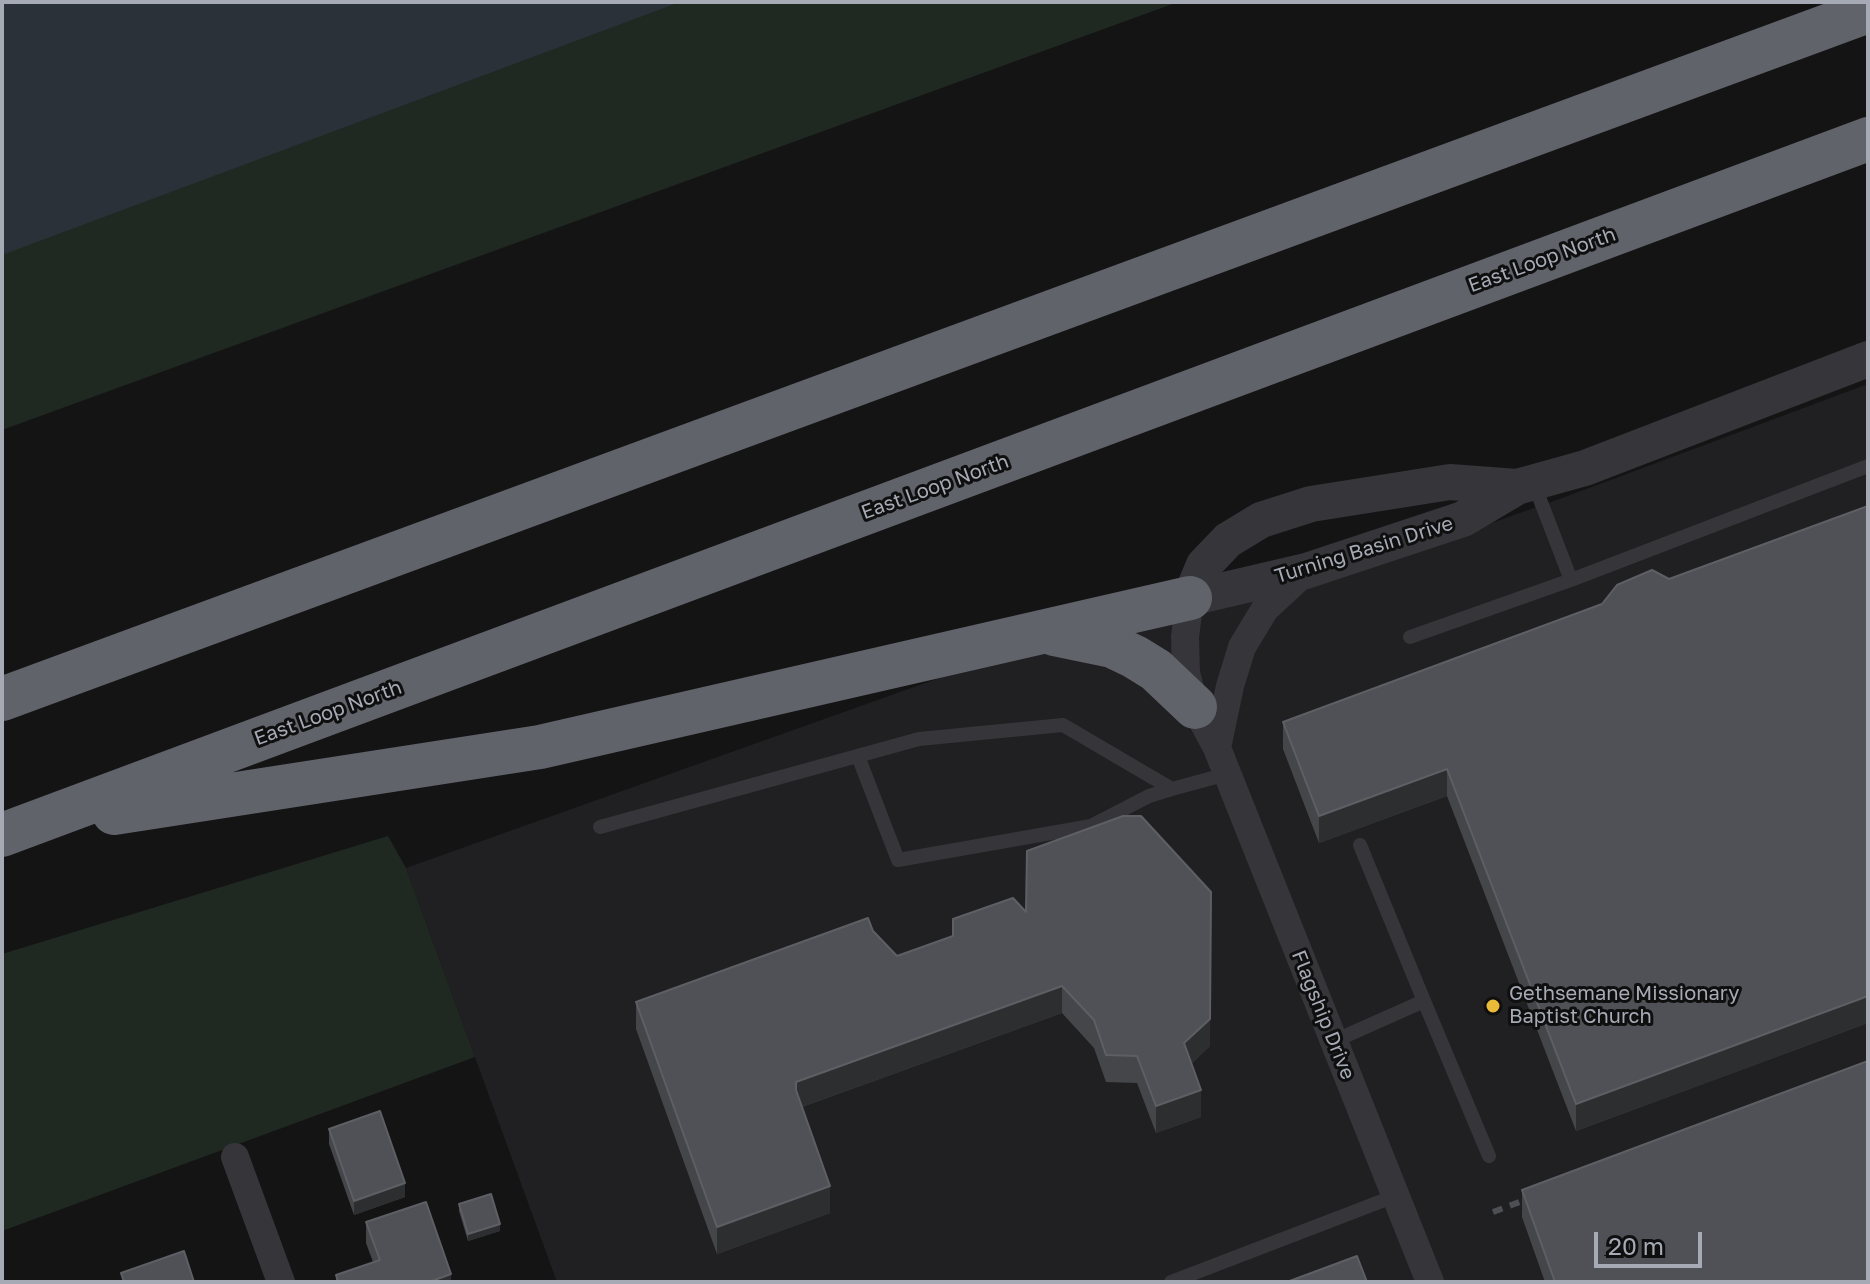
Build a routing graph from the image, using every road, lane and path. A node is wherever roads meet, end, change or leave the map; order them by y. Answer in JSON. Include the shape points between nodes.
{"nodes":[{"id":1,"x":1868,"y":11,"type":"edge"},
{"id":2,"x":1868,"y":139,"type":"edge"},
{"id":3,"x":1868,"y":359,"type":"edge"},
{"id":4,"x":1868,"y":466,"type":"edge"},
{"id":5,"x":1525,"y":484,"type":"junction"},
{"id":6,"x":1306,"y":571,"type":"junction"},
{"id":7,"x":1571,"y":580,"type":"junction"},
{"id":8,"x":1190,"y":598,"type":"junction"},
{"id":9,"x":1043,"y":632,"type":"junction"},
{"id":10,"x":1410,"y":637,"type":"dead end"},
{"id":11,"x":2,"y":699,"type":"edge"},
{"id":12,"x":1195,"y":707,"type":"junction"},
{"id":13,"x":858,"y":756,"type":"junction"},
{"id":14,"x":1222,"y":761,"type":"junction"},
{"id":15,"x":1172,"y":789,"type":"junction"},
{"id":16,"x":600,"y":827,"type":"dead end"},
{"id":17,"x":2,"y":836,"type":"edge"},
{"id":18,"x":1360,"y":845,"type":"dead end"},
{"id":19,"x":1424,"y":1001,"type":"junction"},
{"id":20,"x":1334,"y":1041,"type":"junction"},
{"id":21,"x":1489,"y":1156,"type":"dead end"},
{"id":22,"x":235,"y":1157,"type":"dead end"},
{"id":23,"x":1395,"y":1196,"type":"junction"},
{"id":24,"x":281,"y":1282,"type":"edge"},
{"id":25,"x":1171,"y":1282,"type":"edge"},
{"id":26,"x":1430,"y":1282,"type":"edge"}],
"edges":[{"from":1,"to":11,"type":"highway"},
{"from":2,"to":17,"type":"highway","name":"East Loop North"},
{"from":3,"to":5,"type":"street","name":"Turning Basin Drive","via":[[1585,468]]},
{"from":4,"to":7,"type":"lane"},
{"from":5,"to":6,"type":"street","name":"Turning Basin Drive","via":[[1463,519]]},
{"from":5,"to":7,"type":"lane"},
{"from":5,"to":8,"type":"street","name":"Turning Basin Drive","via":[[1450,482],[1311,504],[1261,520],[1228,540],[1204,565]]},
{"from":6,"to":8,"type":"street","name":"Turning Basin Drive"},
{"from":6,"to":14,"type":"street","via":[[1265,609],[1242,647],[1230,686]]},
{"from":7,"to":10,"type":"lane"},
{"from":8,"to":9,"type":"highway"},
{"from":8,"to":12,"type":"street","name":"Flagship Drive","via":[[1186,661]]},
{"from":9,"to":12,"type":"highway","via":[[1112,646],[1135,657]]},
{"from":9,"to":17,"type":"highway","via":[[540,747],[109,814]]},
{"from":12,"to":14,"type":"street","name":"Flagship Drive"},
{"from":13,"to":15,"type":"lane","via":[[919,739],[1063,725]]},
{"from":13,"to":15,"type":"lane","via":[[898,860],[1091,826]]},
{"from":13,"to":16,"type":"lane"},
{"from":14,"to":15,"type":"lane"},
{"from":14,"to":20,"type":"street","name":"Flagship Drive"},
{"from":18,"to":19,"type":"lane"},
{"from":19,"to":20,"type":"lane"},
{"from":19,"to":21,"type":"lane"},
{"from":20,"to":23,"type":"street","name":"Flagship Drive"},
{"from":22,"to":24,"type":"street"},
{"from":23,"to":25,"type":"lane"},
{"from":23,"to":26,"type":"street","name":"Flagship Drive"}]}
